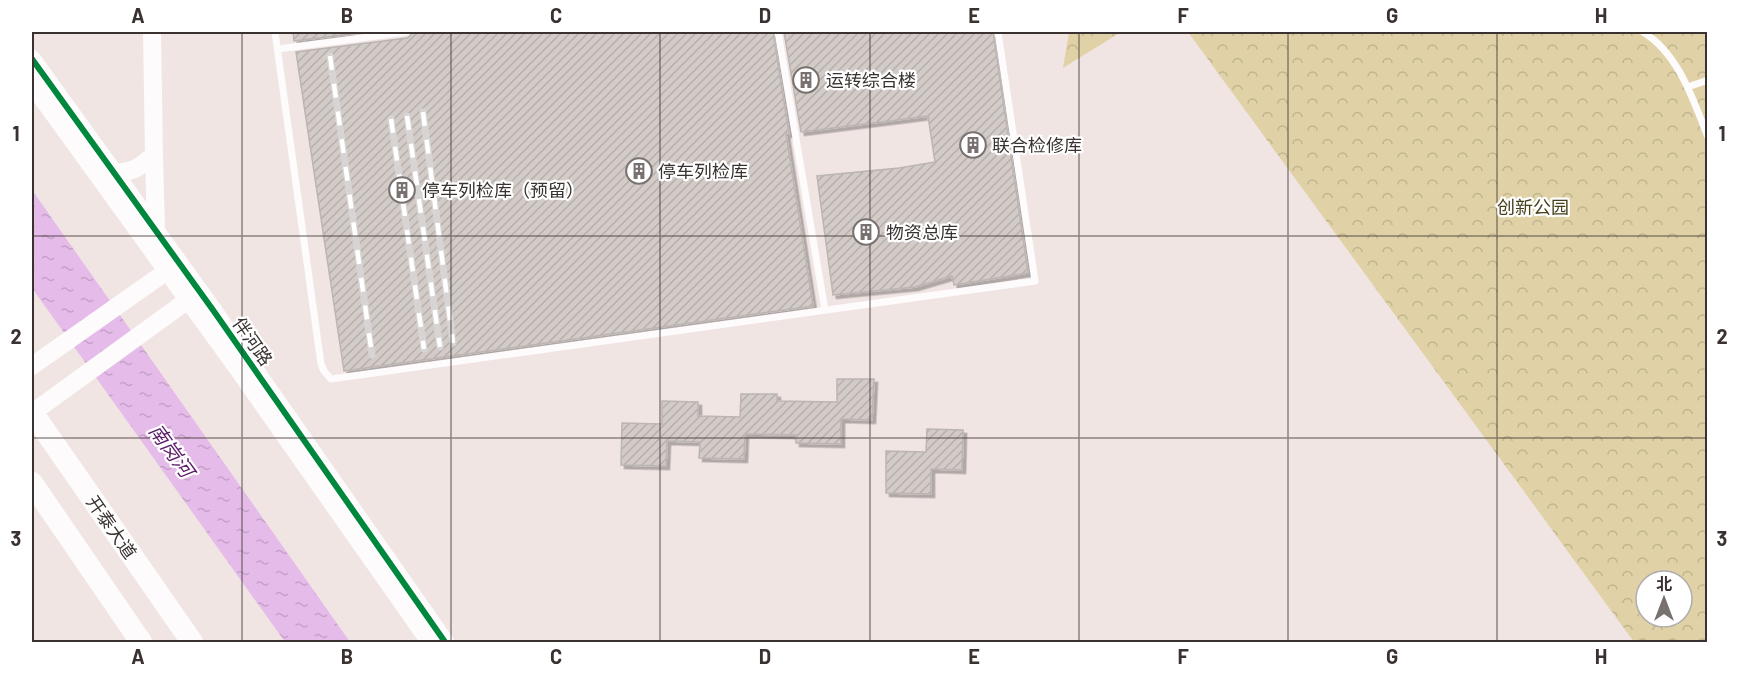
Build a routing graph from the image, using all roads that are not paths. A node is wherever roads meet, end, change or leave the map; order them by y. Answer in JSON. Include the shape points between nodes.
{"nodes":[{"id":1,"x":152,"y":32,"type":"edge"},
{"id":2,"x":275,"y":32,"type":"edge"},
{"id":3,"x":406,"y":32,"type":"edge"},
{"id":4,"x":778,"y":32,"type":"edge"},
{"id":5,"x":998,"y":32,"type":"edge"},
{"id":6,"x":1643,"y":32,"type":"edge"},
{"id":7,"x":278,"y":49,"type":"junction"},
{"id":8,"x":32,"y":59,"type":"edge"},
{"id":9,"x":1707,"y":80,"type":"edge"},
{"id":10,"x":32,"y":84,"type":"edge"},
{"id":11,"x":1688,"y":87,"type":"junction"},
{"id":12,"x":1707,"y":137,"type":"edge"},
{"id":13,"x":154,"y":154,"type":"junction"},
{"id":14,"x":115,"y":173,"type":"junction"},
{"id":15,"x":156,"y":231,"type":"junction"},
{"id":16,"x":167,"y":271,"type":"junction"},
{"id":17,"x":190,"y":278,"type":"junction"},
{"id":18,"x":188,"y":300,"type":"junction"},
{"id":19,"x":825,"y":310,"type":"junction"},
{"id":20,"x":36,"y":363,"type":"edge"},
{"id":21,"x":32,"y":413,"type":"edge"},
{"id":22,"x":32,"y":483,"type":"edge"},
{"id":23,"x":141,"y":642,"type":"edge"},
{"id":24,"x":192,"y":642,"type":"edge"},
{"id":25,"x":430,"y":642,"type":"edge"},
{"id":26,"x":445,"y":642,"type":"edge"}],
"edges":[{"from":1,"to":13,"type":"street"},
{"from":2,"to":7,"type":"lane"},
{"from":3,"to":7,"type":"lane"},
{"from":4,"to":19,"type":"lane"},
{"from":5,"to":19,"type":"lane","via":[[1035,281]]},
{"from":6,"to":11,"type":"lane","via":[[1670,56]]},
{"from":7,"to":19,"type":"lane","via":[[321,364],[331,379]]},
{"from":8,"to":14,"type":"street","name":"伴河路"},
{"from":9,"to":11,"type":"lane"},
{"from":10,"to":16,"type":"street","name":"伴河路"},
{"from":11,"to":12,"type":"lane"},
{"from":13,"to":14,"type":"street","via":[[133,171]]},
{"from":13,"to":15,"type":"street"},
{"from":14,"to":15,"type":"street","name":"伴河路"},
{"from":15,"to":17,"type":"street","name":"伴河路"},
{"from":16,"to":17,"type":"street"},
{"from":16,"to":18,"type":"street","name":"伴河路"},
{"from":16,"to":20,"type":"street"},
{"from":17,"to":18,"type":"street"},
{"from":17,"to":26,"type":"street","name":"伴河路"},
{"from":18,"to":21,"type":"street"},
{"from":18,"to":25,"type":"street","name":"伴河路"},
{"from":21,"to":24,"type":"main road","name":"开泰大道"},
{"from":22,"to":23,"type":"main road"}]}
